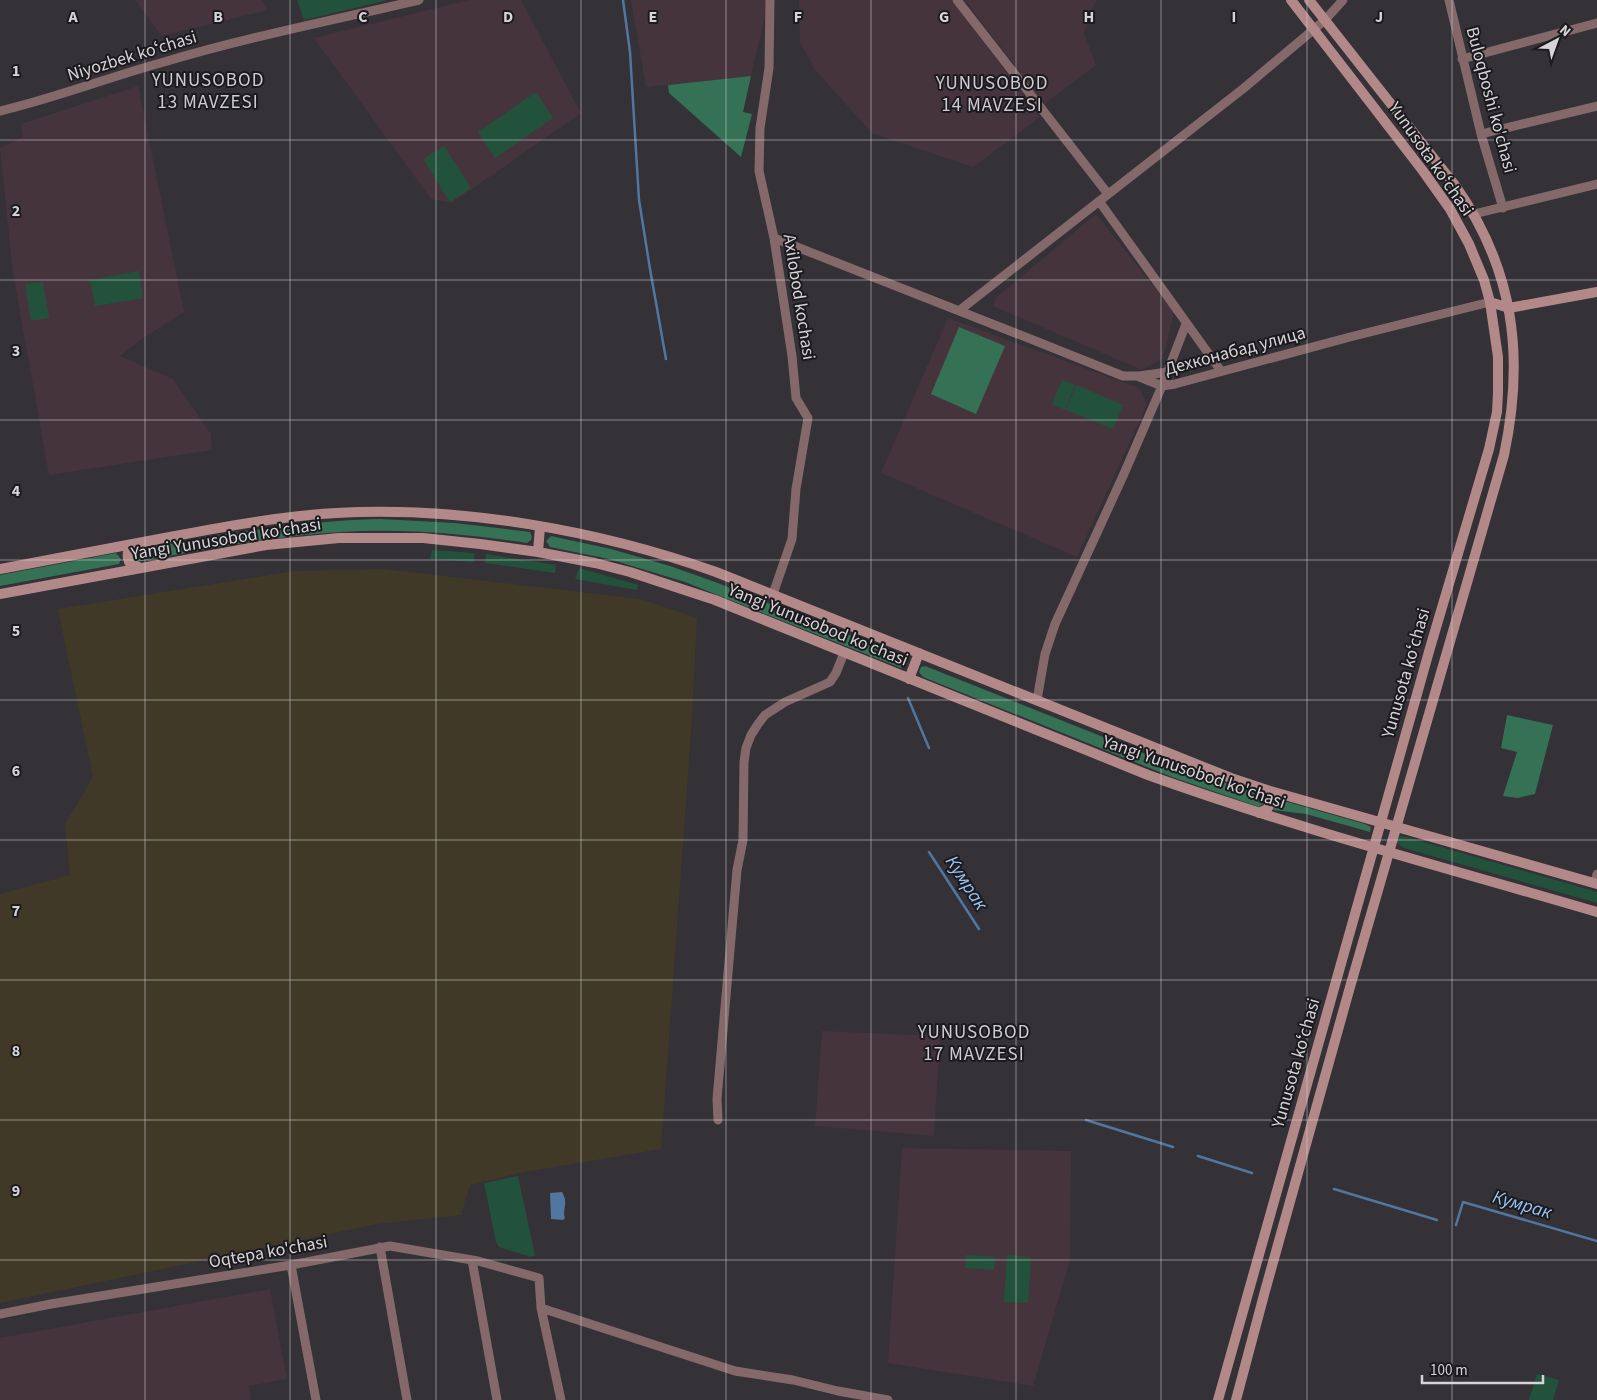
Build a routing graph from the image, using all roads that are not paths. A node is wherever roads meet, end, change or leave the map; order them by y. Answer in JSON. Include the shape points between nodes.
{"nodes":[{"id":1,"x":419,"y":0,"type":"edge"},
{"id":2,"x":770,"y":0,"type":"edge"},
{"id":3,"x":957,"y":0,"type":"edge"},
{"id":4,"x":1291,"y":0,"type":"edge"},
{"id":5,"x":1310,"y":0,"type":"edge"},
{"id":6,"x":1343,"y":0,"type":"edge"},
{"id":7,"x":1449,"y":0,"type":"edge"},
{"id":8,"x":1325,"y":20,"type":"junction"},
{"id":9,"x":1597,"y":23,"type":"edge"},
{"id":10,"x":1314,"y":29,"type":"junction"},
{"id":11,"x":1462,"y":59,"type":"junction"},
{"id":12,"x":1597,"y":106,"type":"edge"},
{"id":13,"x":0,"y":111,"type":"edge"},
{"id":14,"x":1481,"y":134,"type":"junction"},
{"id":15,"x":1597,"y":184,"type":"edge"},
{"id":16,"x":1108,"y":194,"type":"junction"},
{"id":17,"x":1099,"y":202,"type":"junction"},
{"id":18,"x":1503,"y":208,"type":"junction"},
{"id":19,"x":1474,"y":214,"type":"junction"},
{"id":20,"x":774,"y":238,"type":"junction"},
{"id":21,"x":1597,"y":292,"type":"edge"},
{"id":22,"x":1490,"y":302,"type":"junction"},
{"id":23,"x":1509,"y":308,"type":"junction"},
{"id":24,"x":960,"y":310,"type":"junction"},
{"id":25,"x":1494,"y":320,"type":"junction"},
{"id":26,"x":1186,"y":324,"type":"junction"},
{"id":27,"x":1221,"y":371,"type":"junction"},
{"id":28,"x":1168,"y":372,"type":"junction"},
{"id":29,"x":1137,"y":376,"type":"junction"},
{"id":30,"x":1162,"y":386,"type":"junction"},
{"id":31,"x":540,"y":527,"type":"junction"},
{"id":32,"x":133,"y":544,"type":"junction"},
{"id":33,"x":538,"y":552,"type":"junction"},
{"id":34,"x":140,"y":568,"type":"junction"},
{"id":35,"x":0,"y":569,"type":"edge"},
{"id":36,"x":0,"y":594,"type":"edge"},
{"id":37,"x":773,"y":594,"type":"junction"},
{"id":38,"x":844,"y":652,"type":"junction"},
{"id":39,"x":919,"y":653,"type":"junction"},
{"id":40,"x":909,"y":679,"type":"junction"},
{"id":41,"x":1037,"y":700,"type":"junction"},
{"id":42,"x":1267,"y":790,"type":"junction"},
{"id":43,"x":1259,"y":813,"type":"junction"},
{"id":44,"x":1381,"y":822,"type":"junction"},
{"id":45,"x":1396,"y":826,"type":"junction"},
{"id":46,"x":1373,"y":847,"type":"junction"},
{"id":47,"x":1389,"y":851,"type":"junction"},
{"id":48,"x":1596,"y":880,"type":"edge"},
{"id":49,"x":1597,"y":912,"type":"edge"},
{"id":50,"x":718,"y":1120,"type":"dead end"},
{"id":51,"x":380,"y":1247,"type":"junction"},
{"id":52,"x":472,"y":1260,"type":"junction"},
{"id":53,"x":291,"y":1265,"type":"junction"},
{"id":54,"x":541,"y":1308,"type":"junction"},
{"id":55,"x":0,"y":1314,"type":"edge"},
{"id":56,"x":560,"y":1398,"type":"edge"},
{"id":57,"x":316,"y":1400,"type":"edge"},
{"id":58,"x":407,"y":1400,"type":"edge"},
{"id":59,"x":497,"y":1400,"type":"edge"},
{"id":60,"x":571,"y":1400,"type":"edge"},
{"id":61,"x":888,"y":1400,"type":"edge"},
{"id":62,"x":1218,"y":1400,"type":"edge"},
{"id":63,"x":1236,"y":1400,"type":"edge"}],
"edges":[{"from":1,"to":13,"type":"street","name":"Niyozbek koʻchasi","via":[[174,59]]},
{"from":2,"to":20,"type":"street","name":"Axilobod kochasi","via":[[769,68],[760,128],[759,172]]},
{"from":3,"to":16,"type":"street"},
{"from":4,"to":10,"type":"main road","name":"Yunusota koʻchasi"},
{"from":5,"to":8,"type":"main road","name":"Yunusota koʻchasi"},
{"from":6,"to":8,"type":"street"},
{"from":7,"to":11,"type":"street","name":"Buloqboshi ko'chasi"},
{"from":8,"to":10,"type":"street"},
{"from":8,"to":19,"type":"main road","name":"Yunusota koʻchasi","via":[[1432,155]]},
{"from":9,"to":11,"type":"street"},
{"from":10,"to":16,"type":"street"},
{"from":10,"to":22,"type":"main road","name":"Yunusota koʻchasi","via":[[1445,202],[1472,250]]},
{"from":11,"to":14,"type":"street","name":"Buloqboshi ko'chasi"},
{"from":12,"to":14,"type":"street"},
{"from":14,"to":18,"type":"street","name":"Buloqboshi ko'chasi"},
{"from":15,"to":18,"type":"street"},
{"from":16,"to":17,"type":"street"},
{"from":17,"to":24,"type":"street"},
{"from":17,"to":26,"type":"street"},
{"from":18,"to":19,"type":"street"},
{"from":19,"to":23,"type":"main road","name":"Yunusota koʻchasi","via":[[1494,257]]},
{"from":20,"to":24,"type":"street"},
{"from":20,"to":37,"type":"street","name":"Axilobod kochasi","via":[[796,398],[808,418],[796,489],[792,539]]},
{"from":21,"to":23,"type":"main road"},
{"from":22,"to":23,"type":"main road"},
{"from":22,"to":25,"type":"main road","name":"Yunusota koʻchasi"},
{"from":22,"to":27,"type":"street","name":"Дехконабад улица"},
{"from":23,"to":25,"type":"main road"},
{"from":23,"to":45,"type":"main road","name":"Yunusota koʻchasi","via":[[1514,342],[1513,394],[1504,455]]},
{"from":24,"to":29,"type":"street","via":[[1124,376]]},
{"from":25,"to":44,"type":"main road","name":"Yunusota koʻchasi","via":[[1498,356],[1494,430]]},
{"from":26,"to":27,"type":"street"},
{"from":26,"to":28,"type":"street"},
{"from":27,"to":30,"type":"street","name":"Дехконабад улица"},
{"from":28,"to":29,"type":"street"},
{"from":28,"to":30,"type":"street"},
{"from":29,"to":30,"type":"street"},
{"from":30,"to":41,"type":"street","name":"Дехконабад улица","via":[[1055,624],[1045,654]]},
{"from":31,"to":32,"type":"main road","name":"Yangi Yunusobod ko'chasi","via":[[450,515],[350,512],[256,522]]},
{"from":31,"to":33,"type":"main road"},
{"from":31,"to":37,"type":"main road","name":"Yangi Yunusobod ko'chasi","via":[[658,553]]},
{"from":32,"to":34,"type":"main road","via":[[127,551],[128,562]]},
{"from":32,"to":35,"type":"main road","name":"Yangi Yunusobod ko'chasi"},
{"from":33,"to":34,"type":"main road","name":"Yangi Yunusobod ko'chasi","via":[[440,539],[359,537],[266,545]]},
{"from":33,"to":38,"type":"main road","name":"Yangi Yunusobod ko'chasi","via":[[613,567],[664,582]]},
{"from":34,"to":36,"type":"main road","name":"Yangi Yunusobod ko'chasi"},
{"from":37,"to":39,"type":"main road","name":"Yangi Yunusobod ko'chasi"},
{"from":38,"to":40,"type":"main road","name":"Yangi Yunusobod ko'chasi"},
{"from":38,"to":50,"type":"street","via":[[830,682],[785,702],[765,715],[746,748],[743,840],[737,870],[716,1099]]},
{"from":39,"to":40,"type":"main road"},
{"from":39,"to":41,"type":"main road","name":"Yangi Yunusobod ko'chasi"},
{"from":40,"to":43,"type":"main road","name":"Yangi Yunusobod ko'chasi","via":[[1148,776]]},
{"from":41,"to":42,"type":"main road","name":"Yangi Yunusobod ko'chasi"},
{"from":42,"to":43,"type":"main road","via":[[1272,801]]},
{"from":42,"to":44,"type":"main road","name":"Yangi Yunusobod ko'chasi"},
{"from":43,"to":46,"type":"main road","name":"Yangi Yunusobod ko'chasi"},
{"from":44,"to":45,"type":"main road","name":"Yangi Yunusobod ko'chasi"},
{"from":44,"to":46,"type":"main road","name":"Yunusota koʻchasi"},
{"from":45,"to":47,"type":"main road","name":"Yunusota koʻchasi"},
{"from":45,"to":48,"type":"main road","name":"Yangi Yunusobod ko'chasi"},
{"from":46,"to":47,"type":"main road","name":"Yangi Yunusobod ko'chasi"},
{"from":46,"to":62,"type":"main road","name":"Yunusota koʻchasi"},
{"from":47,"to":49,"type":"main road","name":"Yangi Yunusobod ko'chasi"},
{"from":47,"to":63,"type":"main road","name":"Yunusota koʻchasi"},
{"from":51,"to":52,"type":"street","name":"Oqtepa ko'chasi"},
{"from":51,"to":53,"type":"street","name":"Oqtepa ko'chasi"},
{"from":51,"to":58,"type":"street"},
{"from":52,"to":54,"type":"street","name":"Oqtepa ko'chasi","via":[[539,1278]]},
{"from":52,"to":59,"type":"street"},
{"from":53,"to":55,"type":"street","name":"Oqtepa ko'chasi"},
{"from":53,"to":57,"type":"street"},
{"from":54,"to":56,"type":"street"},
{"from":54,"to":61,"type":"street","via":[[735,1371]]},
{"from":56,"to":60,"type":"street"}]}
